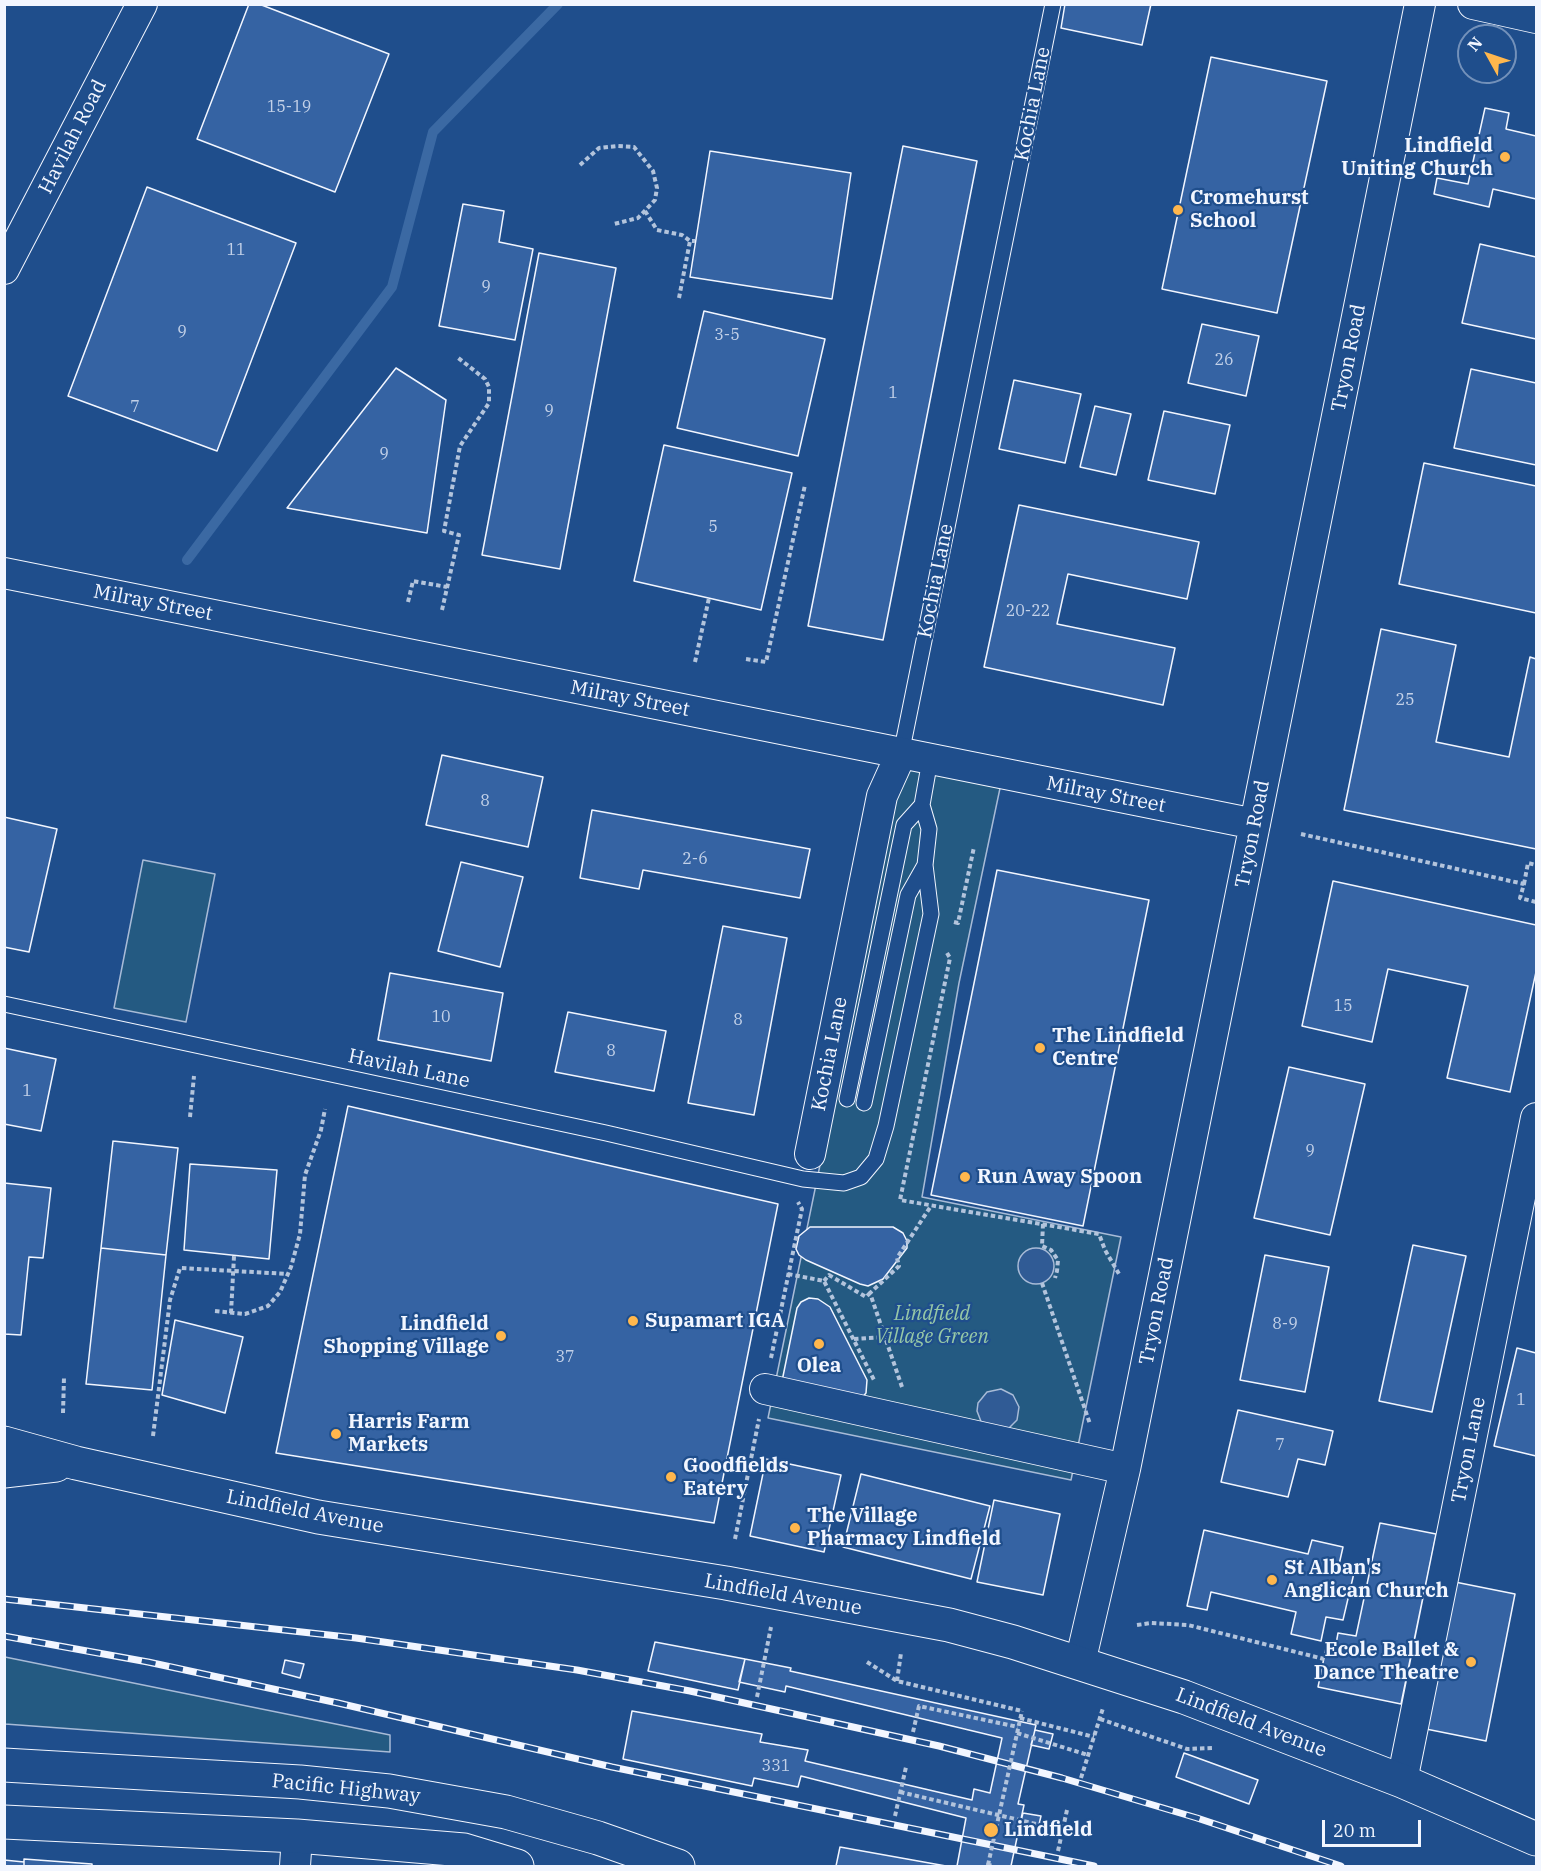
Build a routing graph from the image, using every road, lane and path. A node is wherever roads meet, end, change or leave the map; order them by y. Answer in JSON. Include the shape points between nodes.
{"nodes":[{"id":1,"x":142,"y":4,"type":"edge"},
{"id":2,"x":1053,"y":4,"type":"edge"},
{"id":3,"x":1420,"y":4,"type":"edge"},
{"id":4,"x":1473,"y":4,"type":"edge"},
{"id":5,"x":1536,"y":18,"type":"edge"},
{"id":6,"x":580,"y":165,"type":"dead end"},
{"id":7,"x":645,"y":211,"type":"junction"},
{"id":8,"x":614,"y":224,"type":"dead end"},
{"id":9,"x":4,"y":269,"type":"edge"},
{"id":10,"x":678,"y":298,"type":"dead end"},
{"id":11,"x":457,"y":357,"type":"dead end"},
{"id":12,"x":805,"y":484,"type":"dead end"},
{"id":13,"x":4,"y":573,"type":"edge"},
{"id":14,"x":447,"y":588,"type":"junction"},
{"id":15,"x":709,"y":598,"type":"dead end"},
{"id":16,"x":408,"y":602,"type":"dead end"},
{"id":17,"x":442,"y":610,"type":"dead end"},
{"id":18,"x":746,"y":659,"type":"dead end"},
{"id":19,"x":695,"y":662,"type":"dead end"},
{"id":20,"x":900,"y":754,"type":"junction"},
{"id":21,"x":930,"y":760,"type":"junction"},
{"id":22,"x":921,"y":805,"type":"junction"},
{"id":23,"x":1256,"y":824,"type":"junction"},
{"id":24,"x":1301,"y":834,"type":"dead end"},
{"id":25,"x":974,"y":847,"type":"dead end"},
{"id":26,"x":925,"y":865,"type":"junction"},
{"id":27,"x":1536,"y":865,"type":"edge"},
{"id":28,"x":1524,"y":884,"type":"junction"},
{"id":29,"x":1536,"y":902,"type":"edge"},
{"id":30,"x":947,"y":920,"type":"dead end"},
{"id":31,"x":950,"y":958,"type":"dead end"},
{"id":32,"x":4,"y":1004,"type":"edge"},
{"id":33,"x":194,"y":1076,"type":"dead end"},
{"id":34,"x":847,"y":1100,"type":"dead end"},
{"id":35,"x":864,"y":1103,"type":"dead end"},
{"id":36,"x":325,"y":1109,"type":"dead end"},
{"id":37,"x":190,"y":1117,"type":"dead end"},
{"id":38,"x":1536,"y":1118,"type":"edge"},
{"id":39,"x":806,"y":1166,"type":"junction"},
{"id":40,"x":931,"y":1206,"type":"junction"},
{"id":41,"x":1043,"y":1224,"type":"junction"},
{"id":42,"x":234,"y":1256,"type":"dead end"},
{"id":43,"x":233,"y":1271,"type":"junction"},
{"id":44,"x":288,"y":1274,"type":"junction"},
{"id":45,"x":788,"y":1274,"type":"dead end"},
{"id":46,"x":1119,"y":1274,"type":"dead end"},
{"id":47,"x":1055,"y":1278,"type":"dead end"},
{"id":48,"x":824,"y":1281,"type":"junction"},
{"id":49,"x":1042,"y":1283,"type":"dead end"},
{"id":50,"x":870,"y":1293,"type":"junction"},
{"id":51,"x":215,"y":1311,"type":"dead end"},
{"id":52,"x":231,"y":1313,"type":"junction"},
{"id":53,"x":886,"y":1337,"type":"junction"},
{"id":54,"x":854,"y":1340,"type":"junction"},
{"id":55,"x":64,"y":1377,"type":"dead end"},
{"id":56,"x":765,"y":1389,"type":"dead end"},
{"id":57,"x":63,"y":1413,"type":"dead end"},
{"id":58,"x":903,"y":1420,"type":"junction"},
{"id":59,"x":1090,"y":1424,"type":"dead end"},
{"id":60,"x":153,"y":1436,"type":"dead end"},
{"id":61,"x":4,"y":1443,"type":"edge"},
{"id":62,"x":76,"y":1463,"type":"junction"},
{"id":63,"x":1125,"y":1469,"type":"junction"},
{"id":64,"x":4,"y":1471,"type":"edge"},
{"id":65,"x":1137,"y":1624,"type":"dead end"},
{"id":66,"x":771,"y":1627,"type":"dead end"},
{"id":67,"x":901,"y":1653,"type":"dead end"},
{"id":68,"x":1324,"y":1659,"type":"dead end"},
{"id":69,"x":867,"y":1662,"type":"dead end"},
{"id":70,"x":1080,"y":1663,"type":"junction"},
{"id":71,"x":897,"y":1681,"type":"junction"},
{"id":72,"x":757,"y":1697,"type":"dead end"},
{"id":73,"x":1103,"y":1708,"type":"dead end"},
{"id":74,"x":1020,"y":1718,"type":"junction"},
{"id":75,"x":1100,"y":1719,"type":"junction"},
{"id":76,"x":1018,"y":1727,"type":"junction"},
{"id":77,"x":913,"y":1732,"type":"dead end"},
{"id":78,"x":1017,"y":1733,"type":"junction"},
{"id":79,"x":1094,"y":1737,"type":"junction"},
{"id":80,"x":1213,"y":1748,"type":"dead end"},
{"id":81,"x":1088,"y":1755,"type":"junction"},
{"id":82,"x":4,"y":1765,"type":"edge"},
{"id":83,"x":906,"y":1767,"type":"dead end"},
{"id":84,"x":1081,"y":1778,"type":"dead end"},
{"id":85,"x":1402,"y":1781,"type":"junction"},
{"id":86,"x":900,"y":1792,"type":"junction"},
{"id":87,"x":1067,"y":1810,"type":"dead end"},
{"id":88,"x":999,"y":1815,"type":"junction"},
{"id":89,"x":895,"y":1816,"type":"dead end"},
{"id":90,"x":4,"y":1822,"type":"edge"},
{"id":91,"x":1062,"y":1830,"type":"junction"},
{"id":92,"x":1536,"y":1839,"type":"edge"},
{"id":93,"x":296,"y":1851,"type":"edge"},
{"id":94,"x":1058,"y":1851,"type":"dead end"},
{"id":95,"x":517,"y":1866,"type":"edge"},
{"id":96,"x":678,"y":1866,"type":"edge"},
{"id":97,"x":988,"y":1866,"type":"edge"},
{"id":98,"x":994,"y":1866,"type":"edge"}],
"edges":[{"from":1,"to":9,"type":"street","name":"Havilah Road"},
{"from":2,"to":20,"type":"lane","name":"Kochia Lane"},
{"from":3,"to":23,"type":"street","name":"Tryon Road"},
{"from":4,"to":5,"type":"street"},
{"from":6,"to":7,"type":"path","via":[[599,148],[634,147],[653,171],[657,188],[655,200]]},
{"from":7,"to":8,"type":"path","via":[[638,218]]},
{"from":7,"to":10,"type":"path","via":[[657,230],[682,235],[693,242]]},
{"from":11,"to":14,"type":"path","via":[[485,379],[489,403],[460,446],[444,531],[459,535]]},
{"from":12,"to":18,"type":"path","via":[[766,662]]},
{"from":13,"to":20,"type":"street","name":"Milray Street"},
{"from":14,"to":16,"type":"path","via":[[413,581]]},
{"from":14,"to":17,"type":"path"},
{"from":15,"to":19,"type":"path"},
{"from":20,"to":21,"type":"street","name":"Milray Street"},
{"from":20,"to":39,"type":"street","name":"Kochia Lane","via":[[882,796]]},
{"from":21,"to":22,"type":"lane"},
{"from":21,"to":23,"type":"street","name":"Milray Street"},
{"from":22,"to":26,"type":"lane","via":[[929,829]]},
{"from":22,"to":34,"type":"lane","via":[[904,825]]},
{"from":23,"to":63,"type":"street","name":"Tryon Road"},
{"from":24,"to":28,"type":"path"},
{"from":25,"to":30,"type":"path","via":[[957,922]]},
{"from":26,"to":35,"type":"lane","via":[[908,895]]},
{"from":26,"to":39,"type":"lane","name":"Havilah Lane","via":[[931,914],[876,1159],[861,1177],[844,1183]]},
{"from":27,"to":28,"type":"path","via":[[1528,863]]},
{"from":28,"to":29,"type":"path","via":[[1520,898]]},
{"from":31,"to":40,"type":"path","via":[[900,1200]]},
{"from":32,"to":39,"type":"lane","name":"Havilah Lane","via":[[606,1133]]},
{"from":33,"to":37,"type":"path"},
{"from":36,"to":44,"type":"path","via":[[305,1175],[300,1234]]},
{"from":38,"to":85,"type":"street","name":"Tryon Lane"},
{"from":40,"to":41,"type":"path"},
{"from":40,"to":50,"type":"path","via":[[897,1258],[900,1266]]},
{"from":41,"to":46,"type":"path","via":[[1099,1234]]},
{"from":41,"to":47,"type":"path","via":[[1042,1246],[1058,1260]]},
{"from":42,"to":43,"type":"path"},
{"from":43,"to":44,"type":"path"},
{"from":43,"to":52,"type":"path"},
{"from":43,"to":60,"type":"path","via":[[180,1268],[170,1300]]},
{"from":44,"to":52,"type":"path","via":[[280,1292],[267,1306],[245,1314]]},
{"from":45,"to":48,"type":"path"},
{"from":48,"to":50,"type":"path","via":[[829,1275],[866,1297]]},
{"from":48,"to":54,"type":"path"},
{"from":49,"to":59,"type":"path"},
{"from":50,"to":53,"type":"path"},
{"from":51,"to":52,"type":"path"},
{"from":53,"to":54,"type":"path"},
{"from":53,"to":58,"type":"path"},
{"from":54,"to":58,"type":"path"},
{"from":55,"to":57,"type":"path"},
{"from":56,"to":58,"type":"street"},
{"from":58,"to":63,"type":"street"},
{"from":61,"to":62,"type":"main road","name":"Lindfield Avenue"},
{"from":62,"to":64,"type":"main road"},
{"from":62,"to":70,"type":"main road","name":"Lindfield Avenue","via":[[318,1517],[726,1583],[949,1625]]},
{"from":63,"to":70,"type":"street","name":"Tryon Road"},
{"from":65,"to":68,"type":"path","via":[[1188,1625]]},
{"from":66,"to":72,"type":"path"},
{"from":67,"to":71,"type":"path"},
{"from":69,"to":71,"type":"path"},
{"from":70,"to":85,"type":"main road","name":"Lindfield Avenue","via":[[1184,1697]]},
{"from":71,"to":74,"type":"path","bridge":true,"via":[[1022,1711]]},
{"from":73,"to":75,"type":"path"},
{"from":74,"to":76,"type":"path","bridge":true},
{"from":74,"to":79,"type":"path"},
{"from":75,"to":79,"type":"path"},
{"from":75,"to":80,"type":"path","via":[[1186,1749]]},
{"from":76,"to":77,"type":"path","via":[[920,1706]]},
{"from":76,"to":78,"type":"path","bridge":true},
{"from":78,"to":81,"type":"path"},
{"from":78,"to":88,"type":"path","bridge":true},
{"from":79,"to":81,"type":"path"},
{"from":81,"to":84,"type":"path"},
{"from":82,"to":96,"type":"main road","name":"Pacific Highway","via":[[389,1791],[506,1812]]},
{"from":83,"to":86,"type":"path"},
{"from":85,"to":92,"type":"main road","name":"Lindfield Avenue"},
{"from":86,"to":88,"type":"path"},
{"from":86,"to":89,"type":"path"},
{"from":87,"to":91,"type":"path"},
{"from":88,"to":91,"type":"path"},
{"from":88,"to":97,"type":"path","bridge":true},
{"from":90,"to":93,"type":"main road"},
{"from":91,"to":94,"type":"path"},
{"from":93,"to":95,"type":"main road","via":[[464,1850]]},
{"from":97,"to":98,"type":"path"}]}
